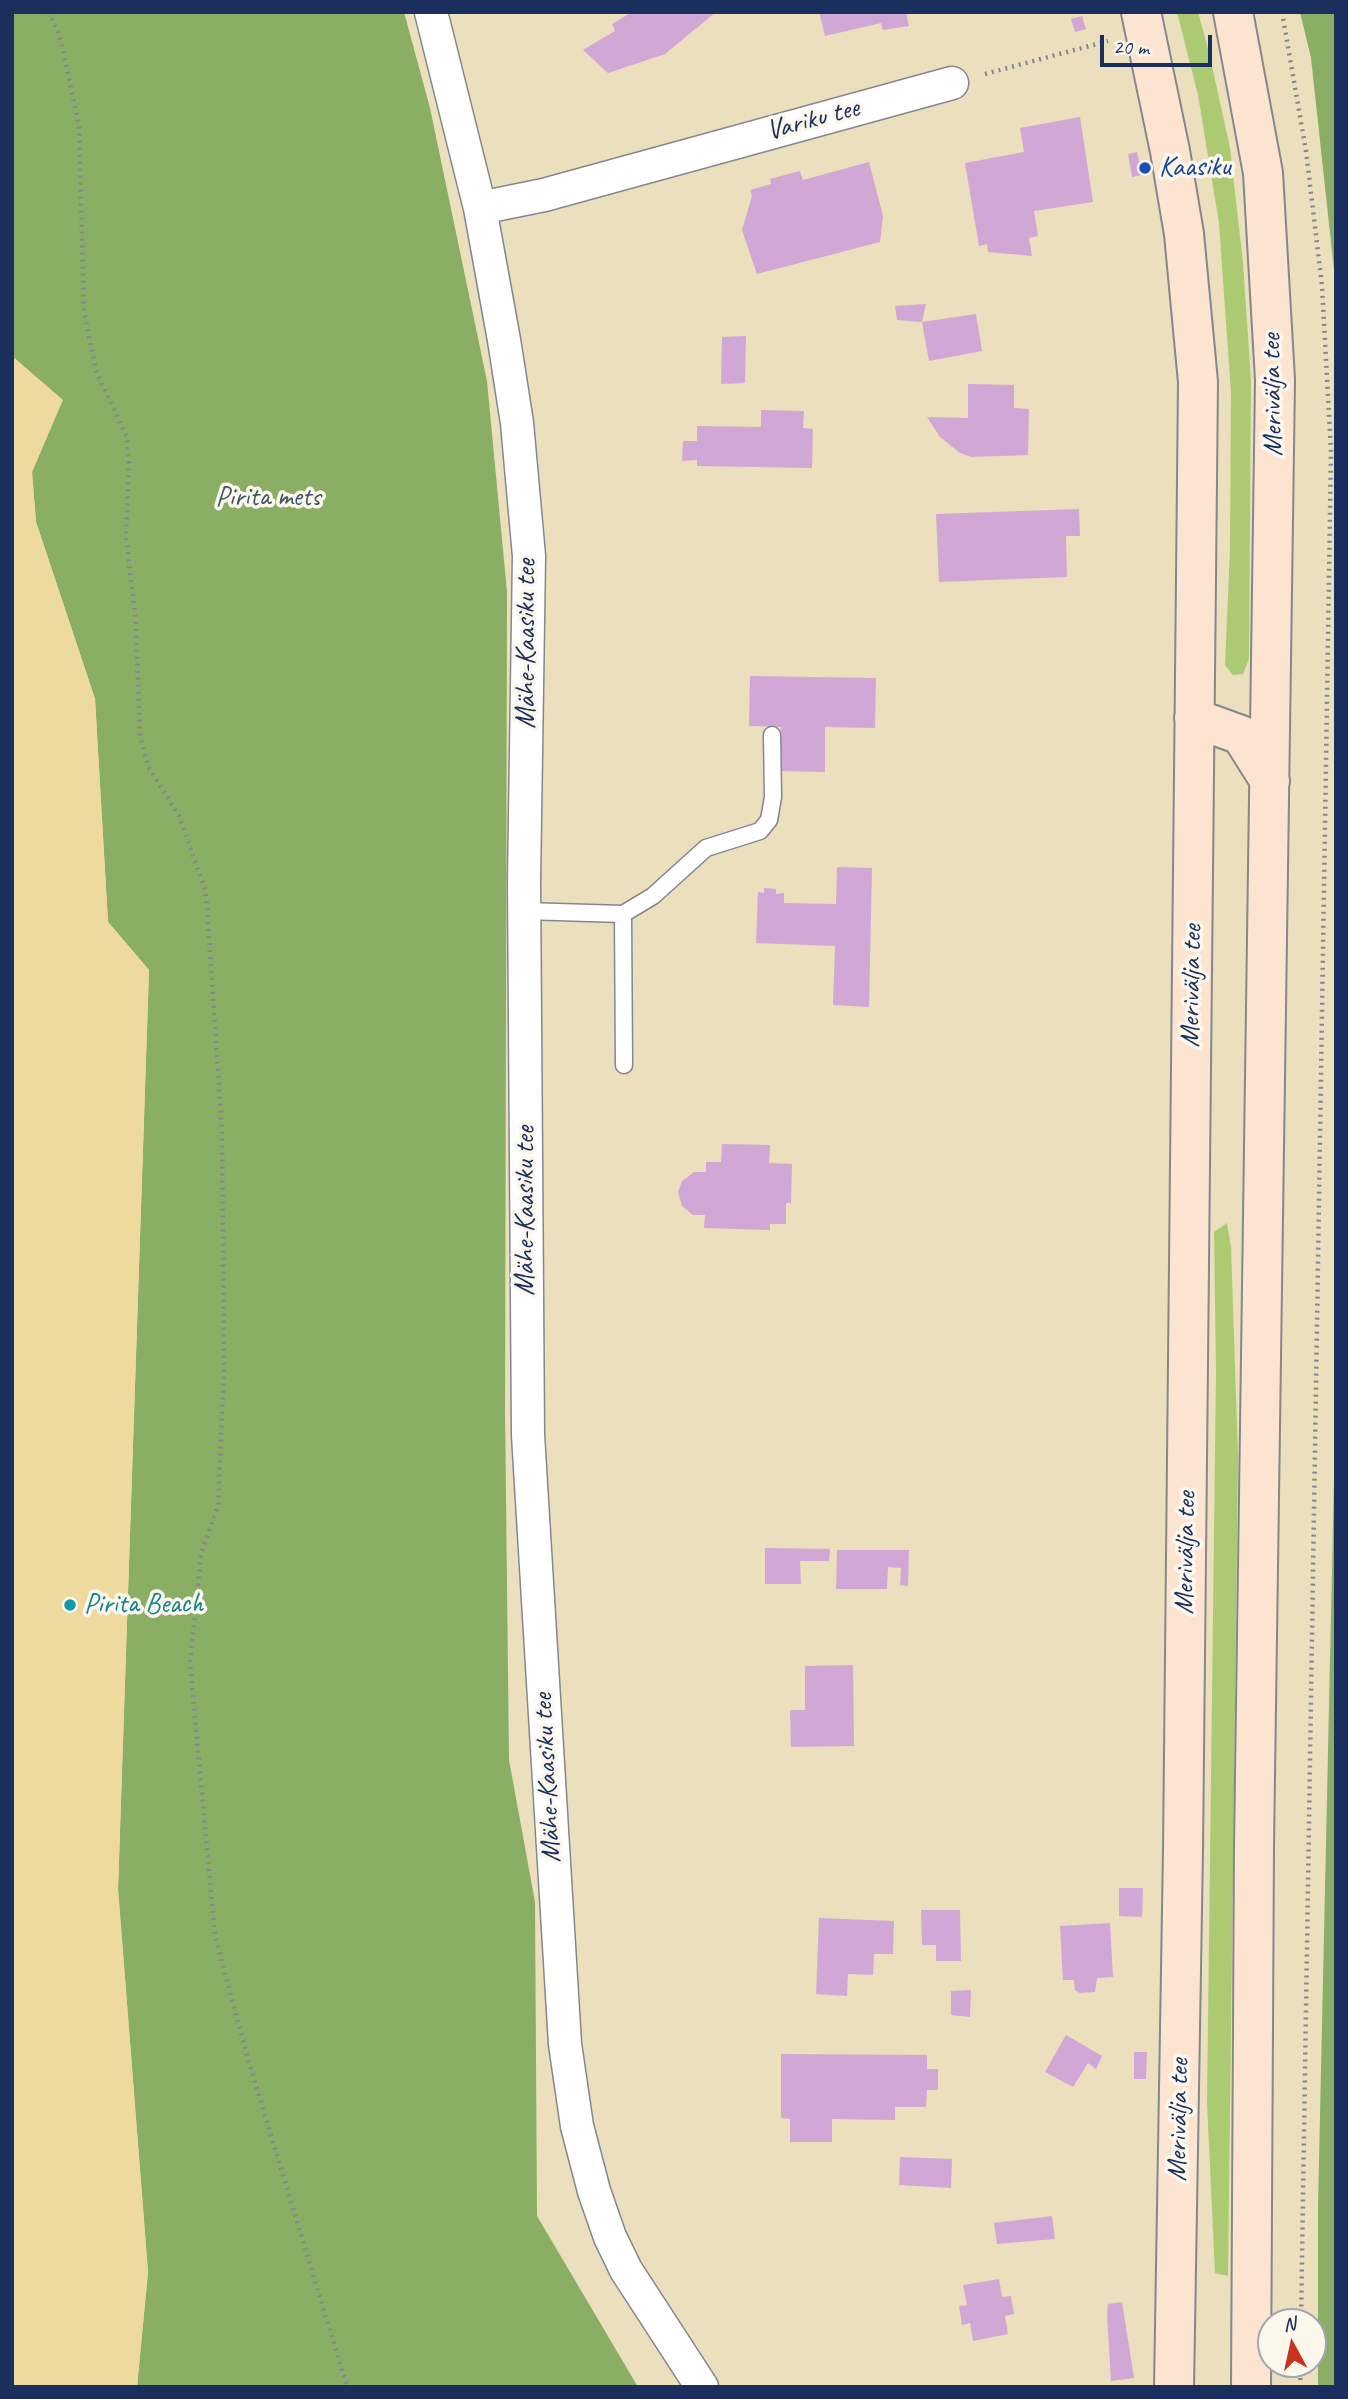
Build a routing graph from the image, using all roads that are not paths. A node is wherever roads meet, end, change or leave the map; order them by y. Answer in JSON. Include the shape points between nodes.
{"nodes":[{"id":1,"x":430,"y":12,"type":"edge"},
{"id":2,"x":1233,"y":12,"type":"edge"},
{"id":3,"x":1143,"y":21,"type":"edge"},
{"id":4,"x":952,"y":83,"type":"road end"},
{"id":5,"x":480,"y":208,"type":"junction"},
{"id":6,"x":1195,"y":718,"type":"junction"},
{"id":7,"x":772,"y":735,"type":"dead end"},
{"id":8,"x":1270,"y":781,"type":"junction"},
{"id":9,"x":524,"y":911,"type":"junction"},
{"id":10,"x":622,"y":914,"type":"junction"},
{"id":11,"x":624,"y":1065,"type":"dead end"},
{"id":12,"x":702,"y":2387,"type":"edge"},
{"id":13,"x":1174,"y":2387,"type":"edge"},
{"id":14,"x":1251,"y":2387,"type":"edge"}],
"edges":[{"from":1,"to":5,"type":"street","name":"Mähe-Kaasiku tee"},
{"from":2,"to":8,"type":"main road","name":"Merivälja tee","via":[[1263,173],[1275,380]]},
{"from":3,"to":6,"type":"main road","name":"Merivälja tee","via":[[1182,222],[1198,382]]},
{"from":4,"to":5,"type":"street","name":"Variku tee","via":[[544,195]]},
{"from":5,"to":9,"type":"street","name":"Mähe-Kaasiku tee","via":[[517,423],[529,556]]},
{"from":6,"to":8,"type":"main road","via":[[1241,735]]},
{"from":6,"to":13,"type":"main road","name":"Merivälja tee"},
{"from":7,"to":10,"type":"lane","via":[[769,820],[752,834],[706,848],[653,896]]},
{"from":8,"to":14,"type":"main road","name":"Merivälja tee"},
{"from":9,"to":10,"type":"lane"},
{"from":9,"to":12,"type":"street","name":"Mähe-Kaasiku tee","via":[[528,1435],[565,2044],[576,2126],[610,2236],[626,2270]]},
{"from":10,"to":11,"type":"lane"}]}
